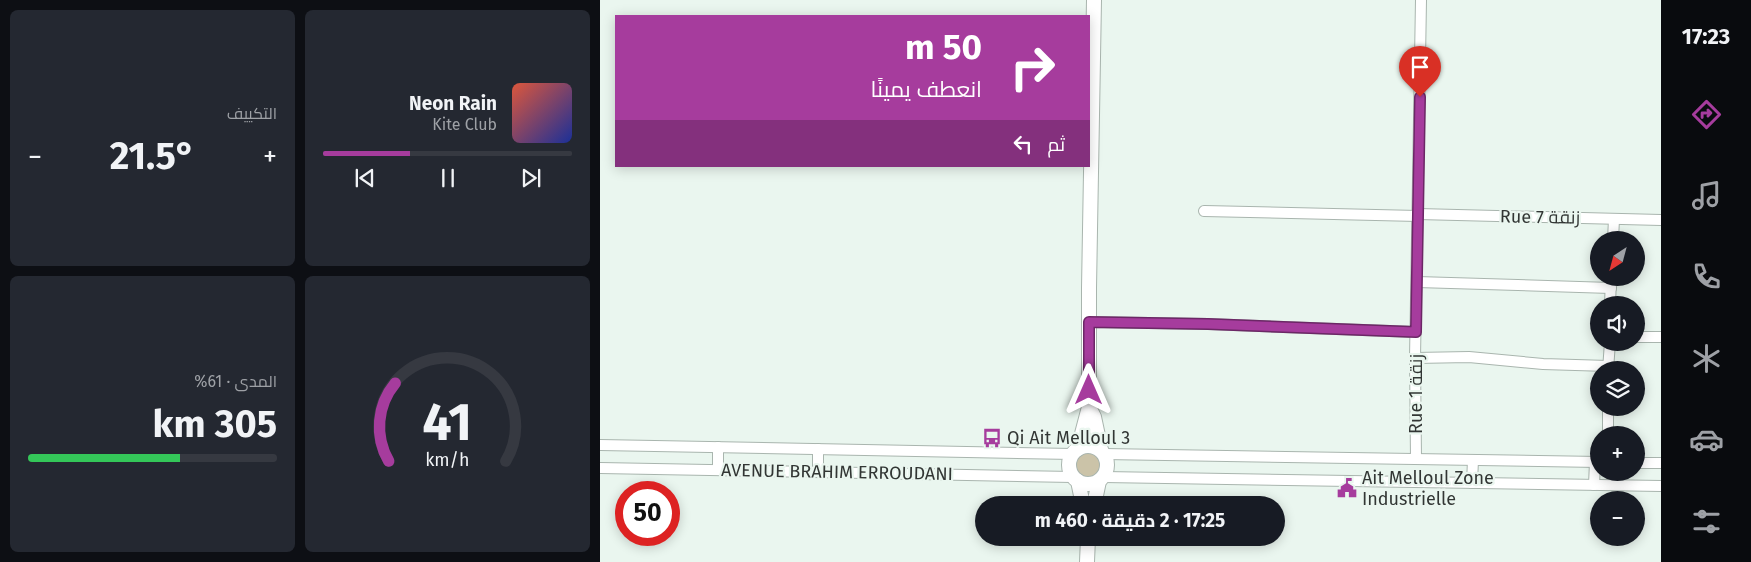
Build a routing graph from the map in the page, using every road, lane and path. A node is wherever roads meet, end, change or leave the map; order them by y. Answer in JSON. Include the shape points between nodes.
{"nodes":[{"id":1,"x":1094,"y":0,"type":"edge"},
{"id":2,"x":1421,"y":0,"type":"edge"},
{"id":3,"x":1204,"y":211,"type":"dead end"},
{"id":4,"x":1418,"y":215,"type":"junction"},
{"id":5,"x":1614,"y":219,"type":"junction"},
{"id":6,"x":1661,"y":220,"type":"edge"},
{"id":7,"x":1613,"y":231,"type":"edge"},
{"id":8,"x":1417,"y":282,"type":"junction"},
{"id":9,"x":1590,"y":283,"type":"edge"},
{"id":10,"x":1089,"y":322,"type":"junction"},
{"id":11,"x":1416,"y":332,"type":"junction"},
{"id":12,"x":1645,"y":337,"type":"edge"},
{"id":13,"x":1661,"y":337,"type":"edge"},
{"id":14,"x":1415,"y":358,"type":"junction"},
{"id":15,"x":1590,"y":367,"type":"edge"},
{"id":16,"x":1089,"y":408,"type":"junction"},
{"id":17,"x":600,"y":446,"type":"edge"},
{"id":18,"x":718,"y":447,"type":"junction"},
{"id":19,"x":818,"y":449,"type":"junction"},
{"id":20,"x":1075,"y":451,"type":"junction"},
{"id":21,"x":1102,"y":452,"type":"junction"},
{"id":22,"x":1416,"y":459,"type":"junction"},
{"id":23,"x":1473,"y":460,"type":"junction"},
{"id":24,"x":1590,"y":462,"type":"edge"},
{"id":25,"x":1645,"y":463,"type":"edge"},
{"id":26,"x":1661,"y":463,"type":"edge"},
{"id":27,"x":600,"y":468,"type":"edge"},
{"id":28,"x":718,"y":470,"type":"junction"},
{"id":29,"x":818,"y":472,"type":"junction"},
{"id":30,"x":1076,"y":479,"type":"junction"},
{"id":31,"x":1102,"y":479,"type":"junction"},
{"id":32,"x":1595,"y":481,"type":"edge"},
{"id":33,"x":1472,"y":483,"type":"junction"},
{"id":34,"x":1594,"y":485,"type":"junction"},
{"id":35,"x":1661,"y":486,"type":"edge"},
{"id":36,"x":1081,"y":496,"type":"edge"},
{"id":37,"x":1097,"y":496,"type":"edge"},
{"id":38,"x":1088,"y":546,"type":"edge"},
{"id":39,"x":1087,"y":562,"type":"edge"}],
"edges":[{"from":1,"to":10,"type":"main road"},
{"from":2,"to":4,"type":"street","name":"Rue 1 زنقة"},
{"from":3,"to":4,"type":"street","name":"Rue 7 زنقة"},
{"from":4,"to":5,"type":"street","name":"Rue 7 زنقة"},
{"from":4,"to":8,"type":"street","name":"Rue 1 زنقة"},
{"from":5,"to":6,"type":"street","name":"Rue 7 زنقة"},
{"from":5,"to":7,"type":"street"},
{"from":8,"to":9,"type":"street"},
{"from":8,"to":11,"type":"street","name":"Rue 1 زنقة"},
{"from":10,"to":11,"type":"street"},
{"from":10,"to":16,"type":"main road"},
{"from":11,"to":14,"type":"street","name":"Rue 1 زنقة"},
{"from":12,"to":13,"type":"street"},
{"from":14,"to":15,"type":"street","via":[[1470,357]]},
{"from":14,"to":22,"type":"street","name":"Rue 1 زنقة"},
{"from":16,"to":20,"type":"main road"},
{"from":16,"to":21,"type":"main road"},
{"from":17,"to":18,"type":"street","name":"AVENUE BRAHIM ERROUDANI"},
{"from":18,"to":19,"type":"street","name":"AVENUE BRAHIM ERROUDANI"},
{"from":18,"to":28,"type":"street"},
{"from":19,"to":20,"type":"street","name":"AVENUE BRAHIM ERROUDANI"},
{"from":19,"to":29,"type":"street"},
{"from":20,"to":21,"type":"main road","via":[[1090,446]]},
{"from":20,"to":30,"type":"main road","via":[[1069,465]]},
{"from":21,"to":22,"type":"street"},
{"from":21,"to":31,"type":"main road","via":[[1107,465]]},
{"from":22,"to":23,"type":"street"},
{"from":23,"to":24,"type":"street"},
{"from":23,"to":33,"type":"street"},
{"from":25,"to":26,"type":"street"},
{"from":27,"to":28,"type":"street","name":"AVENUE BRAHIM ERROUDANI"},
{"from":28,"to":29,"type":"street","name":"AVENUE BRAHIM ERROUDANI"},
{"from":29,"to":30,"type":"street","name":"AVENUE BRAHIM ERROUDANI"},
{"from":30,"to":31,"type":"main road","via":[[1089,484]]},
{"from":30,"to":36,"type":"main road"},
{"from":31,"to":33,"type":"street"},
{"from":31,"to":37,"type":"main road"},
{"from":32,"to":34,"type":"street"},
{"from":33,"to":34,"type":"street"},
{"from":34,"to":35,"type":"street"},
{"from":38,"to":39,"type":"main road"}]}
